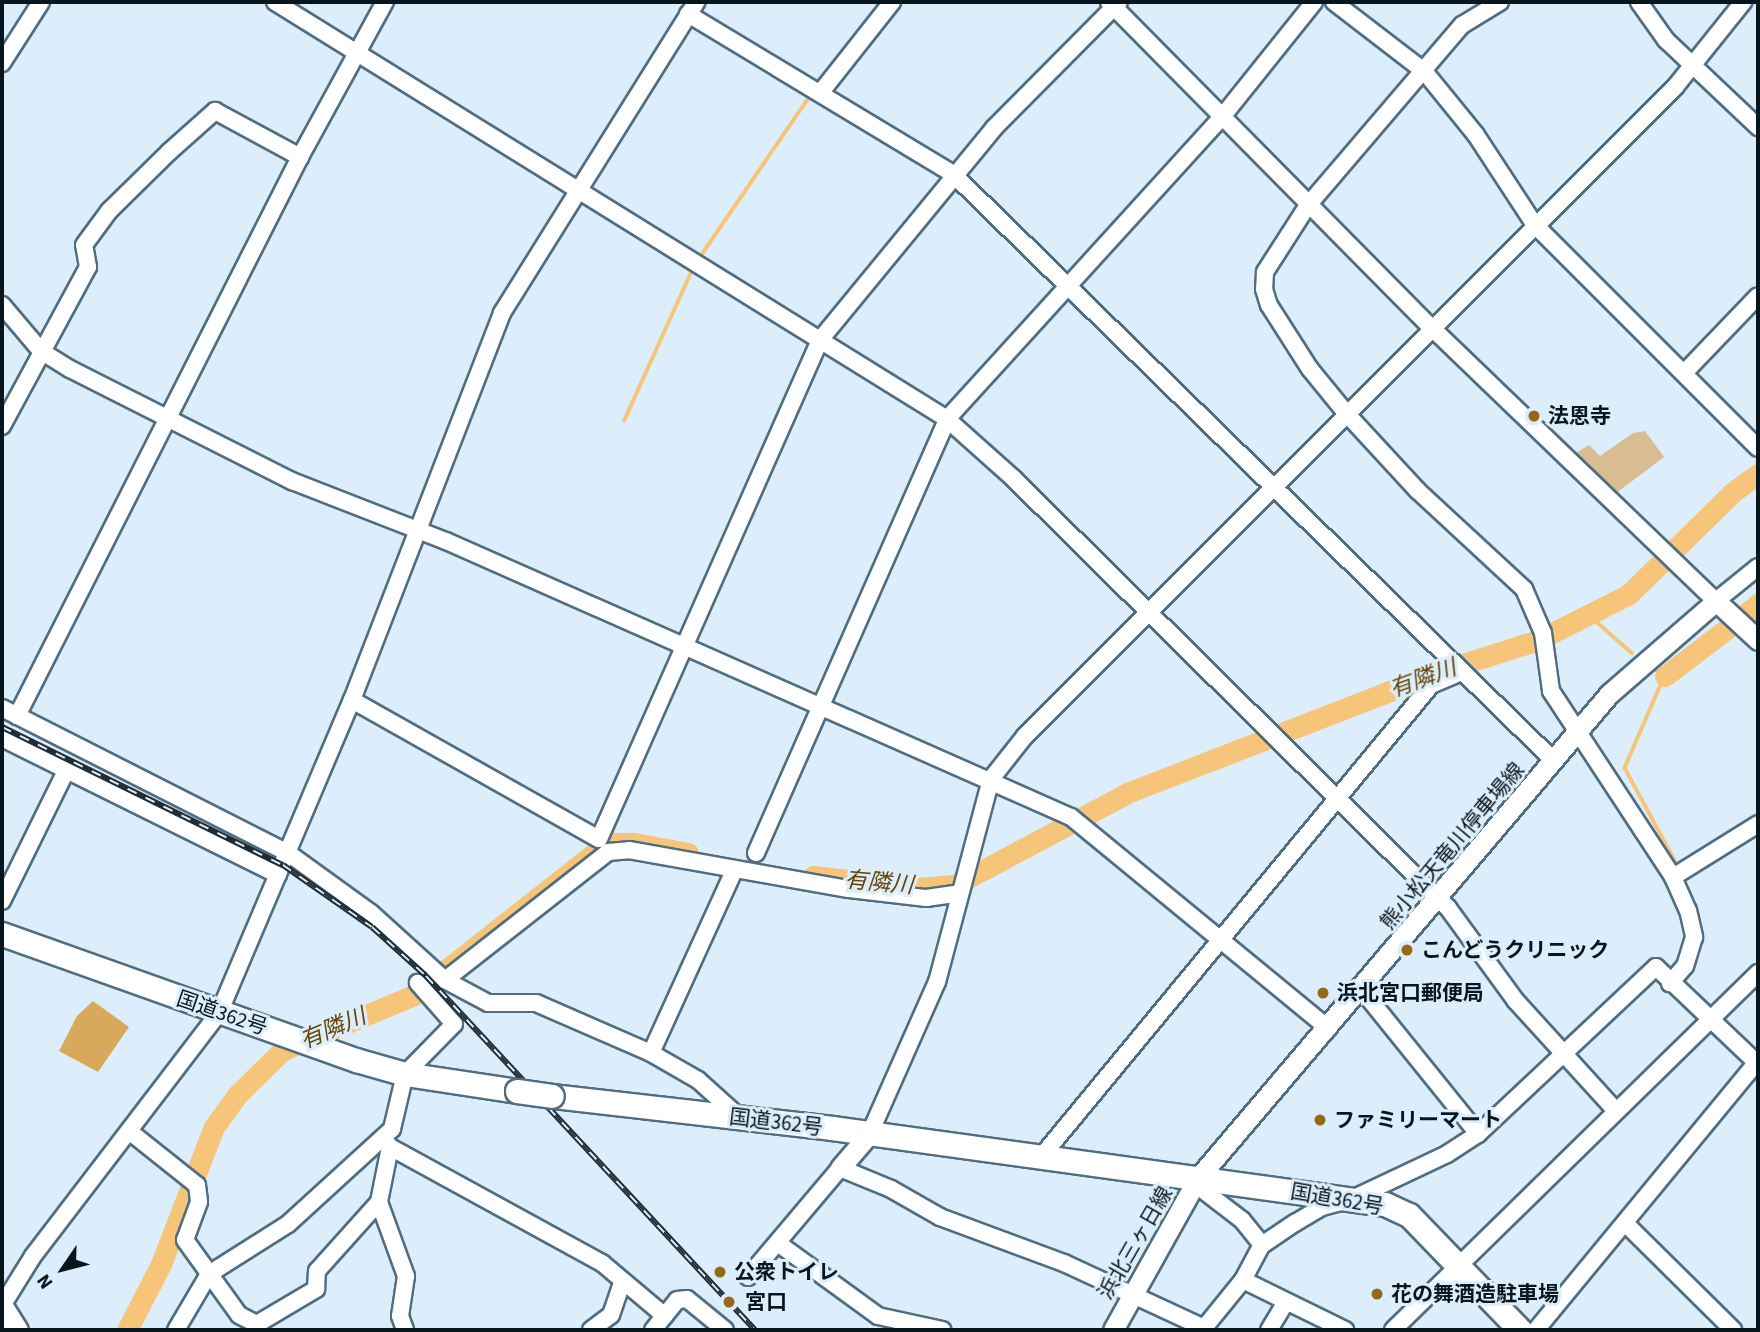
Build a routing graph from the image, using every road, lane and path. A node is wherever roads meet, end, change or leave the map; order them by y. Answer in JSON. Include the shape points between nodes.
{"nodes":[{"id":1,"x":41,"y":2,"type":"edge"},
{"id":2,"x":275,"y":2,"type":"edge"},
{"id":3,"x":385,"y":2,"type":"edge"},
{"id":4,"x":892,"y":2,"type":"edge"},
{"id":5,"x":1314,"y":2,"type":"edge"},
{"id":6,"x":1334,"y":2,"type":"edge"},
{"id":7,"x":1500,"y":2,"type":"edge"},
{"id":8,"x":1639,"y":2,"type":"edge"},
{"id":9,"x":1743,"y":2,"type":"edge"},
{"id":10,"x":1115,"y":4,"type":"edge"},
{"id":11,"x":692,"y":8,"type":"edge"},
{"id":12,"x":354,"y":51,"type":"junction"},
{"id":13,"x":2,"y":63,"type":"edge"},
{"id":14,"x":1692,"y":66,"type":"junction"},
{"id":15,"x":1424,"y":71,"type":"junction"},
{"id":16,"x":816,"y":90,"type":"junction"},
{"id":17,"x":1222,"y":117,"type":"junction"},
{"id":18,"x":1758,"y":127,"type":"edge"},
{"id":19,"x":299,"y":157,"type":"junction"},
{"id":20,"x":953,"y":174,"type":"junction"},
{"id":21,"x":576,"y":189,"type":"junction"},
{"id":22,"x":1308,"y":205,"type":"junction"},
{"id":23,"x":1535,"y":225,"type":"junction"},
{"id":24,"x":1068,"y":283,"type":"junction"},
{"id":25,"x":1758,"y":296,"type":"edge"},
{"id":26,"x":2,"y":305,"type":"edge"},
{"id":27,"x":1432,"y":328,"type":"junction"},
{"id":28,"x":820,"y":340,"type":"junction"},
{"id":29,"x":41,"y":351,"type":"junction"},
{"id":30,"x":1685,"y":372,"type":"junction"},
{"id":31,"x":1346,"y":414,"type":"junction"},
{"id":32,"x":947,"y":419,"type":"junction"},
{"id":33,"x":167,"y":420,"type":"junction"},
{"id":34,"x":2,"y":426,"type":"edge"},
{"id":35,"x":1758,"y":448,"type":"edge"},
{"id":36,"x":1274,"y":488,"type":"junction"},
{"id":37,"x":416,"y":529,"type":"junction"},
{"id":38,"x":1758,"y":567,"type":"edge"},
{"id":39,"x":1716,"y":601,"type":"junction"},
{"id":40,"x":1150,"y":613,"type":"junction"},
{"id":41,"x":1758,"y":640,"type":"edge"},
{"id":42,"x":684,"y":645,"type":"junction"},
{"id":43,"x":1459,"y":673,"type":"junction"},
{"id":44,"x":352,"y":699,"type":"junction"},
{"id":45,"x":821,"y":705,"type":"junction"},
{"id":46,"x":2,"y":708,"type":"edge"},
{"id":47,"x":17,"y":716,"type":"junction"},
{"id":48,"x":1580,"y":729,"type":"junction"},
{"id":49,"x":2,"y":738,"type":"edge"},
{"id":50,"x":1553,"y":760,"type":"junction"},
{"id":51,"x":67,"y":769,"type":"junction"},
{"id":52,"x":991,"y":779,"type":"junction"},
{"id":53,"x":1336,"y":798,"type":"junction"},
{"id":54,"x":1758,"y":824,"type":"edge"},
{"id":55,"x":603,"y":844,"type":"junction"},
{"id":56,"x":756,"y":853,"type":"dead end"},
{"id":57,"x":283,"y":864,"type":"junction"},
{"id":58,"x":734,"y":871,"type":"junction"},
{"id":59,"x":1673,"y":877,"type":"junction"},
{"id":60,"x":961,"y":888,"type":"junction"},
{"id":61,"x":1437,"y":899,"type":"junction"},
{"id":62,"x":2,"y":901,"type":"edge"},
{"id":63,"x":2,"y":934,"type":"edge"},
{"id":64,"x":1220,"y":939,"type":"junction"},
{"id":65,"x":1758,"y":972,"type":"edge"},
{"id":66,"x":445,"y":980,"type":"junction"},
{"id":67,"x":1671,"y":983,"type":"junction"},
{"id":68,"x":422,"y":987,"type":"dead end"},
{"id":69,"x":1362,"y":990,"type":"junction"},
{"id":70,"x":219,"y":1013,"type":"junction"},
{"id":71,"x":1713,"y":1017,"type":"junction"},
{"id":72,"x":1328,"y":1028,"type":"junction"},
{"id":73,"x":651,"y":1053,"type":"junction"},
{"id":74,"x":1562,"y":1054,"type":"junction"},
{"id":75,"x":1758,"y":1063,"type":"edge"},
{"id":76,"x":405,"y":1074,"type":"junction"},
{"id":77,"x":1616,"y":1111,"type":"junction"},
{"id":78,"x":739,"y":1118,"type":"junction"},
{"id":79,"x":129,"y":1130,"type":"junction"},
{"id":80,"x":870,"y":1133,"type":"junction"},
{"id":81,"x":1478,"y":1134,"type":"junction"},
{"id":82,"x":387,"y":1143,"type":"junction"},
{"id":83,"x":1041,"y":1157,"type":"junction"},
{"id":84,"x":840,"y":1168,"type":"junction"},
{"id":85,"x":1196,"y":1181,"type":"junction"},
{"id":86,"x":1352,"y":1199,"type":"junction"},
{"id":87,"x":379,"y":1202,"type":"junction"},
{"id":88,"x":1625,"y":1223,"type":"junction"},
{"id":89,"x":779,"y":1244,"type":"junction"},
{"id":90,"x":1262,"y":1245,"type":"junction"},
{"id":91,"x":1458,"y":1265,"type":"junction"},
{"id":92,"x":209,"y":1274,"type":"junction"},
{"id":93,"x":748,"y":1277,"type":"dead end"},
{"id":94,"x":1243,"y":1280,"type":"junction"},
{"id":95,"x":624,"y":1281,"type":"junction"},
{"id":96,"x":1131,"y":1293,"type":"junction"},
{"id":97,"x":1285,"y":1303,"type":"junction"},
{"id":98,"x":2,"y":1307,"type":"edge"},
{"id":99,"x":665,"y":1316,"type":"junction"},
{"id":100,"x":258,"y":1327,"type":"edge"},
{"id":101,"x":1547,"y":1327,"type":"edge"},
{"id":102,"x":1205,"y":1329,"type":"edge"},
{"id":103,"x":16,"y":1330,"type":"edge"},
{"id":104,"x":176,"y":1330,"type":"edge"},
{"id":105,"x":405,"y":1330,"type":"edge"},
{"id":106,"x":591,"y":1330,"type":"edge"},
{"id":107,"x":653,"y":1330,"type":"edge"},
{"id":108,"x":725,"y":1330,"type":"edge"},
{"id":109,"x":942,"y":1330,"type":"edge"},
{"id":110,"x":1113,"y":1330,"type":"edge"},
{"id":111,"x":1269,"y":1330,"type":"edge"},
{"id":112,"x":1345,"y":1330,"type":"edge"},
{"id":113,"x":1393,"y":1330,"type":"edge"},
{"id":114,"x":1520,"y":1330,"type":"edge"},
{"id":115,"x":1733,"y":1330,"type":"edge"}],
"edges":[{"from":1,"to":13,"type":"street"},
{"from":2,"to":12,"type":"street"},
{"from":3,"to":12,"type":"street"},
{"from":4,"to":16,"type":"street"},
{"from":5,"to":17,"type":"street"},
{"from":6,"to":15,"type":"street"},
{"from":7,"to":15,"type":"street","via":[[1462,26]]},
{"from":8,"to":14,"type":"street"},
{"from":9,"to":14,"type":"street"},
{"from":10,"to":17,"type":"street"},
{"from":10,"to":20,"type":"street"},
{"from":11,"to":16,"type":"street"},
{"from":11,"to":21,"type":"street"},
{"from":12,"to":19,"type":"street"},
{"from":12,"to":21,"type":"street"},
{"from":14,"to":18,"type":"street"},
{"from":14,"to":23,"type":"street"},
{"from":15,"to":22,"type":"street"},
{"from":15,"to":23,"type":"street","via":[[1475,135]]},
{"from":16,"to":20,"type":"street"},
{"from":17,"to":22,"type":"street"},
{"from":17,"to":24,"type":"street"},
{"from":19,"to":29,"type":"street","via":[[215,111],[109,211],[84,245],[88,267]]},
{"from":19,"to":33,"type":"street"},
{"from":20,"to":24,"type":"street"},
{"from":20,"to":28,"type":"street"},
{"from":21,"to":28,"type":"street"},
{"from":21,"to":37,"type":"street","via":[[502,313]]},
{"from":22,"to":27,"type":"street"},
{"from":22,"to":31,"type":"street","via":[[1265,272],[1264,289],[1269,305],[1310,369]]},
{"from":23,"to":27,"type":"street"},
{"from":23,"to":30,"type":"street"},
{"from":24,"to":32,"type":"street"},
{"from":24,"to":36,"type":"street"},
{"from":25,"to":30,"type":"street"},
{"from":26,"to":29,"type":"street"},
{"from":27,"to":31,"type":"street"},
{"from":27,"to":39,"type":"street"},
{"from":28,"to":32,"type":"street"},
{"from":28,"to":42,"type":"street"},
{"from":29,"to":33,"type":"street"},
{"from":29,"to":34,"type":"street"},
{"from":30,"to":35,"type":"street"},
{"from":31,"to":36,"type":"street"},
{"from":31,"to":48,"type":"street","via":[[1417,490],[1524,589],[1544,637],[1551,691]]},
{"from":32,"to":40,"type":"street"},
{"from":32,"to":45,"type":"street"},
{"from":33,"to":37,"type":"street","via":[[292,481]]},
{"from":33,"to":47,"type":"street"},
{"from":36,"to":40,"type":"street"},
{"from":36,"to":43,"type":"street","via":[[1447,655]]},
{"from":37,"to":42,"type":"street"},
{"from":37,"to":44,"type":"street"},
{"from":38,"to":39,"type":"street"},
{"from":39,"to":41,"type":"main road"},
{"from":39,"to":48,"type":"main road","name":"熊小松天竜川停車場線","via":[[1644,660]]},
{"from":40,"to":52,"type":"street","via":[[1025,736]]},
{"from":40,"to":53,"type":"street"},
{"from":42,"to":45,"type":"street"},
{"from":42,"to":55,"type":"street"},
{"from":43,"to":50,"type":"street"},
{"from":43,"to":53,"type":"street","via":[[1431,685]]},
{"from":44,"to":55,"type":"street"},
{"from":44,"to":57,"type":"street"},
{"from":45,"to":52,"type":"street"},
{"from":45,"to":56,"type":"street"},
{"from":46,"to":47,"type":"street"},
{"from":47,"to":57,"type":"street"},
{"from":48,"to":50,"type":"main road","name":"熊小松天竜川停車場線"},
{"from":48,"to":59,"type":"street"},
{"from":49,"to":51,"type":"street"},
{"from":50,"to":61,"type":"main road","name":"熊小松天竜川停車場線"},
{"from":51,"to":57,"type":"street"},
{"from":51,"to":62,"type":"street"},
{"from":52,"to":60,"type":"street"},
{"from":52,"to":64,"type":"street","via":[[1074,820]]},
{"from":53,"to":61,"type":"street"},
{"from":53,"to":64,"type":"street"},
{"from":54,"to":59,"type":"street"},
{"from":55,"to":58,"type":"street"},
{"from":55,"to":66,"type":"street"},
{"from":57,"to":66,"type":"street","via":[[371,913]]},
{"from":57,"to":70,"type":"street"},
{"from":58,"to":60,"type":"street","via":[[926,898]]},
{"from":58,"to":73,"type":"street"},
{"from":59,"to":67,"type":"street","via":[[1694,937],[1685,966]]},
{"from":60,"to":80,"type":"street","via":[[937,982]]},
{"from":61,"to":69,"type":"main road","name":"熊小松天竜川停車場線"},
{"from":61,"to":74,"type":"street"},
{"from":63,"to":70,"type":"highway","name":"国道362号"},
{"from":64,"to":72,"type":"street"},
{"from":64,"to":83,"type":"street"},
{"from":65,"to":71,"type":"street"},
{"from":66,"to":73,"type":"street","via":[[488,1003],[536,1003]]},
{"from":67,"to":71,"type":"street"},
{"from":67,"to":74,"type":"street","via":[[1656,967]]},
{"from":68,"to":76,"type":"street","via":[[454,1024]]},
{"from":69,"to":72,"type":"main road","name":"熊小松天竜川停車場線"},
{"from":69,"to":81,"type":"street"},
{"from":70,"to":76,"type":"highway","name":"国道362号"},
{"from":70,"to":79,"type":"street"},
{"from":71,"to":75,"type":"street"},
{"from":71,"to":77,"type":"street"},
{"from":72,"to":85,"type":"main road","name":"熊小松天竜川停車場線"},
{"from":73,"to":78,"type":"street","via":[[698,1080]]},
{"from":74,"to":77,"type":"street"},
{"from":74,"to":81,"type":"street"},
{"from":75,"to":88,"type":"street"},
{"from":76,"to":78,"type":"highway","name":"国道362号","bridge":true},
{"from":76,"to":82,"type":"street"},
{"from":77,"to":91,"type":"street"},
{"from":78,"to":80,"type":"highway","name":"国道362号"},
{"from":79,"to":92,"type":"street","via":[[191,1180],[199,1202],[185,1240]]},
{"from":79,"to":98,"type":"street","via":[[33,1256]]},
{"from":80,"to":83,"type":"highway","name":"国道362号"},
{"from":80,"to":84,"type":"main road"},
{"from":81,"to":86,"type":"street","via":[[1447,1154]]},
{"from":82,"to":87,"type":"street"},
{"from":82,"to":92,"type":"street","via":[[289,1224]]},
{"from":82,"to":95,"type":"street","via":[[602,1264]]},
{"from":83,"to":85,"type":"highway","name":"国道362号"},
{"from":84,"to":89,"type":"street"},
{"from":84,"to":96,"type":"street","via":[[891,1189],[940,1217]]},
{"from":85,"to":86,"type":"highway","name":"国道362号"},
{"from":85,"to":90,"type":"street","via":[[1242,1220]]},
{"from":85,"to":96,"type":"main road","name":"浜北三ヶ日線"},
{"from":86,"to":90,"type":"street","via":[[1322,1207]]},
{"from":86,"to":91,"type":"highway","name":"国道362号","via":[[1385,1204],[1409,1215]]},
{"from":87,"to":100,"type":"street","via":[[317,1271],[316,1289]]},
{"from":87,"to":105,"type":"street","via":[[406,1276],[401,1317]]},
{"from":88,"to":101,"type":"street","via":[[1581,1271]]},
{"from":88,"to":115,"type":"street"},
{"from":89,"to":93,"type":"street"},
{"from":89,"to":109,"type":"street","via":[[878,1316]]},
{"from":90,"to":94,"type":"street"},
{"from":91,"to":113,"type":"street"},
{"from":91,"to":114,"type":"highway","name":"国道362号"},
{"from":92,"to":100,"type":"street","via":[[239,1315]]},
{"from":92,"to":104,"type":"street"},
{"from":94,"to":97,"type":"street"},
{"from":94,"to":102,"type":"street"},
{"from":95,"to":99,"type":"street"},
{"from":95,"to":106,"type":"street","via":[[611,1315]]},
{"from":96,"to":102,"type":"street"},
{"from":96,"to":110,"type":"main road","name":"浜北三ヶ日線"},
{"from":97,"to":111,"type":"street"},
{"from":97,"to":112,"type":"street"},
{"from":98,"to":103,"type":"highway"},
{"from":99,"to":107,"type":"street"},
{"from":99,"to":108,"type":"street","via":[[677,1300],[687,1299]]}]}
